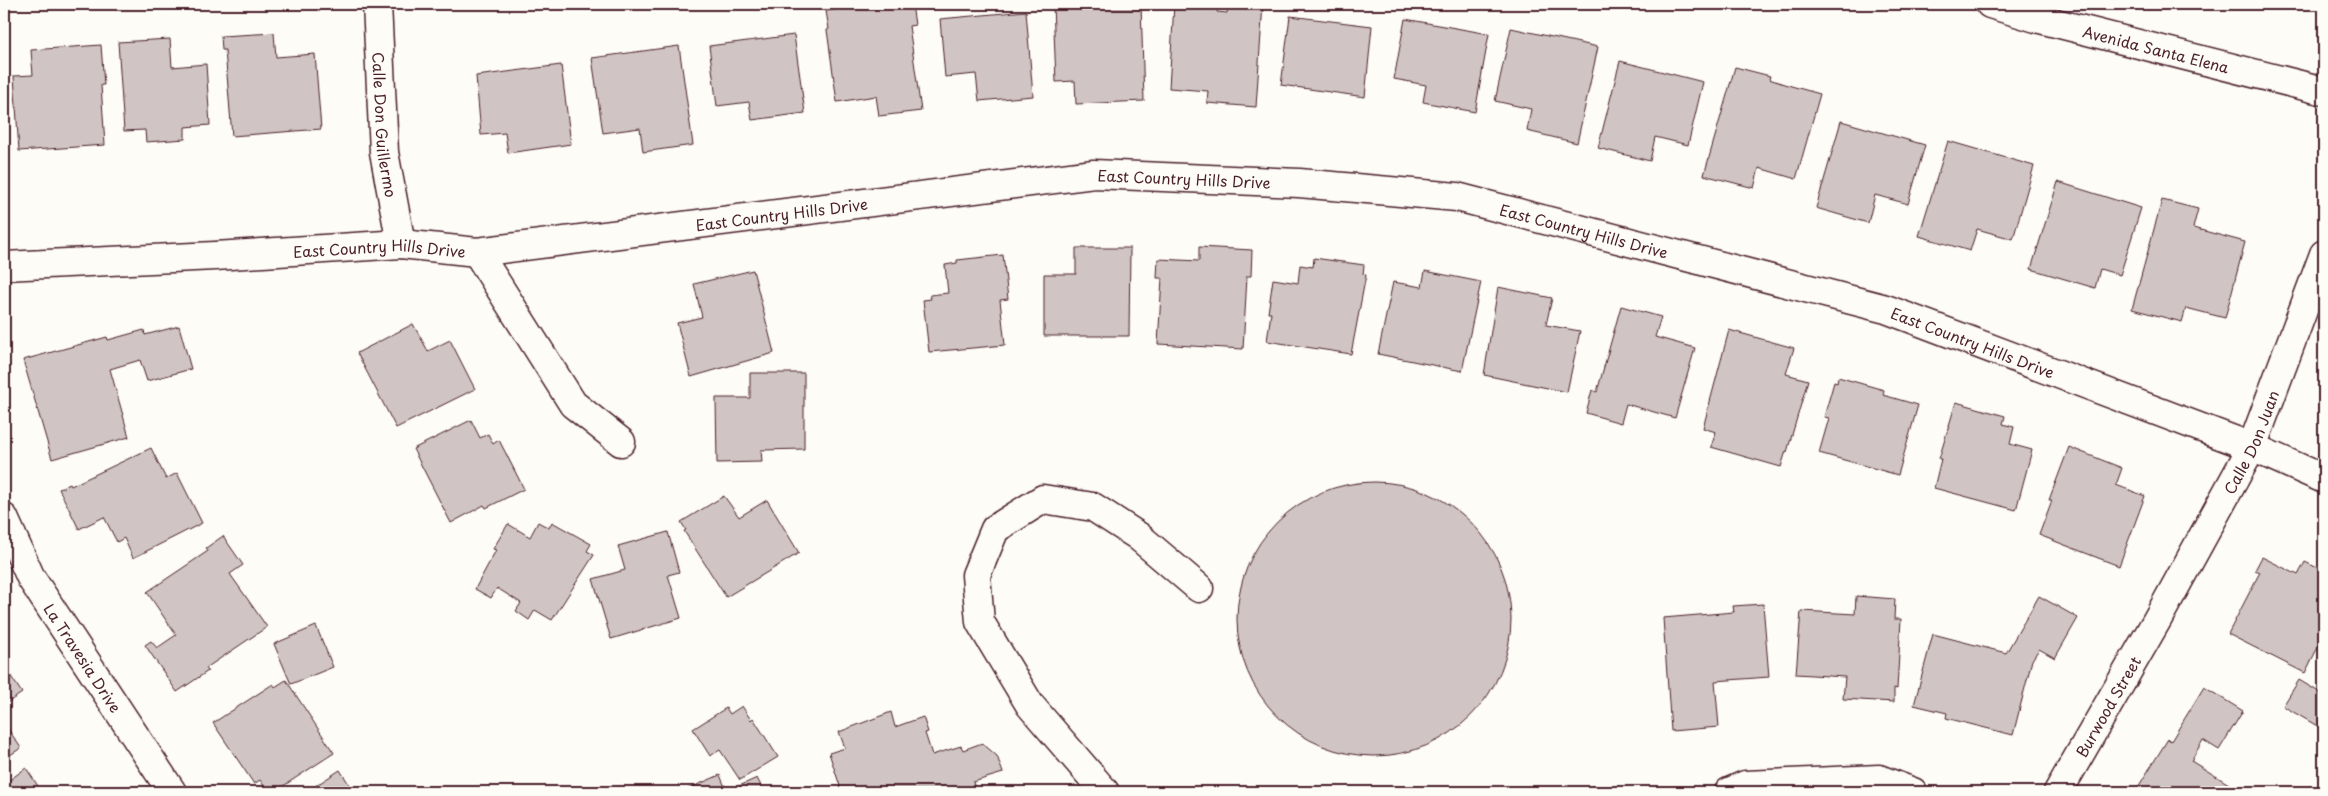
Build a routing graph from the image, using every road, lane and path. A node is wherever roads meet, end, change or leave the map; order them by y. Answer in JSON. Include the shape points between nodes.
{"nodes":[{"id":1,"x":377,"y":4,"type":"edge"},
{"id":2,"x":1990,"y":4,"type":"edge"},
{"id":3,"x":2324,"y":91,"type":"edge"},
{"id":4,"x":401,"y":244,"type":"junction"},
{"id":5,"x":477,"y":252,"type":"junction"},
{"id":6,"x":2324,"y":254,"type":"edge"},
{"id":7,"x":4,"y":266,"type":"edge"},
{"id":8,"x":621,"y":442,"type":"dead end"},
{"id":9,"x":2252,"y":447,"type":"junction"},
{"id":10,"x":2324,"y":479,"type":"edge"},
{"id":11,"x":4,"y":518,"type":"edge"},
{"id":12,"x":1199,"y":588,"type":"dead end"},
{"id":13,"x":2157,"y":620,"type":"joint"},
{"id":14,"x":172,"y":792,"type":"edge"},
{"id":15,"x":1105,"y":792,"type":"edge"},
{"id":16,"x":1729,"y":792,"type":"edge"},
{"id":17,"x":1914,"y":792,"type":"edge"},
{"id":18,"x":2058,"y":792,"type":"edge"}],
"edges":[{"from":1,"to":4,"type":"street","name":"Calle Don Guillermo","via":[[384,152]]},
{"from":2,"to":3,"type":"street","name":"Avenida Santa Elena"},
{"from":4,"to":5,"type":"street","name":"East Country Hills Drive"},
{"from":4,"to":7,"type":"street","name":"East Country Hills Drive"},
{"from":5,"to":8,"type":"street","via":[[573,404]]},
{"from":5,"to":9,"type":"street","name":"East Country Hills Drive","via":[[1094,174],[1300,183],[1457,197],[1886,309]]},
{"from":6,"to":9,"type":"street","name":"Calle Don Juan"},
{"from":9,"to":10,"type":"street","name":"East Country Hills Drive"},
{"from":9,"to":13,"type":"street","name":"Calle Don Juan"},
{"from":11,"to":14,"type":"street","name":"La Travesia Drive","via":[[31,578]]},
{"from":12,"to":15,"type":"street","via":[[1138,536],[1093,507],[1043,499],[995,530],[976,575],[980,622],[1030,705]]},
{"from":13,"to":18,"type":"street","name":"Burwood Street"},
{"from":16,"to":17,"type":"street","via":[[1745,785],[1878,779]]}]}
